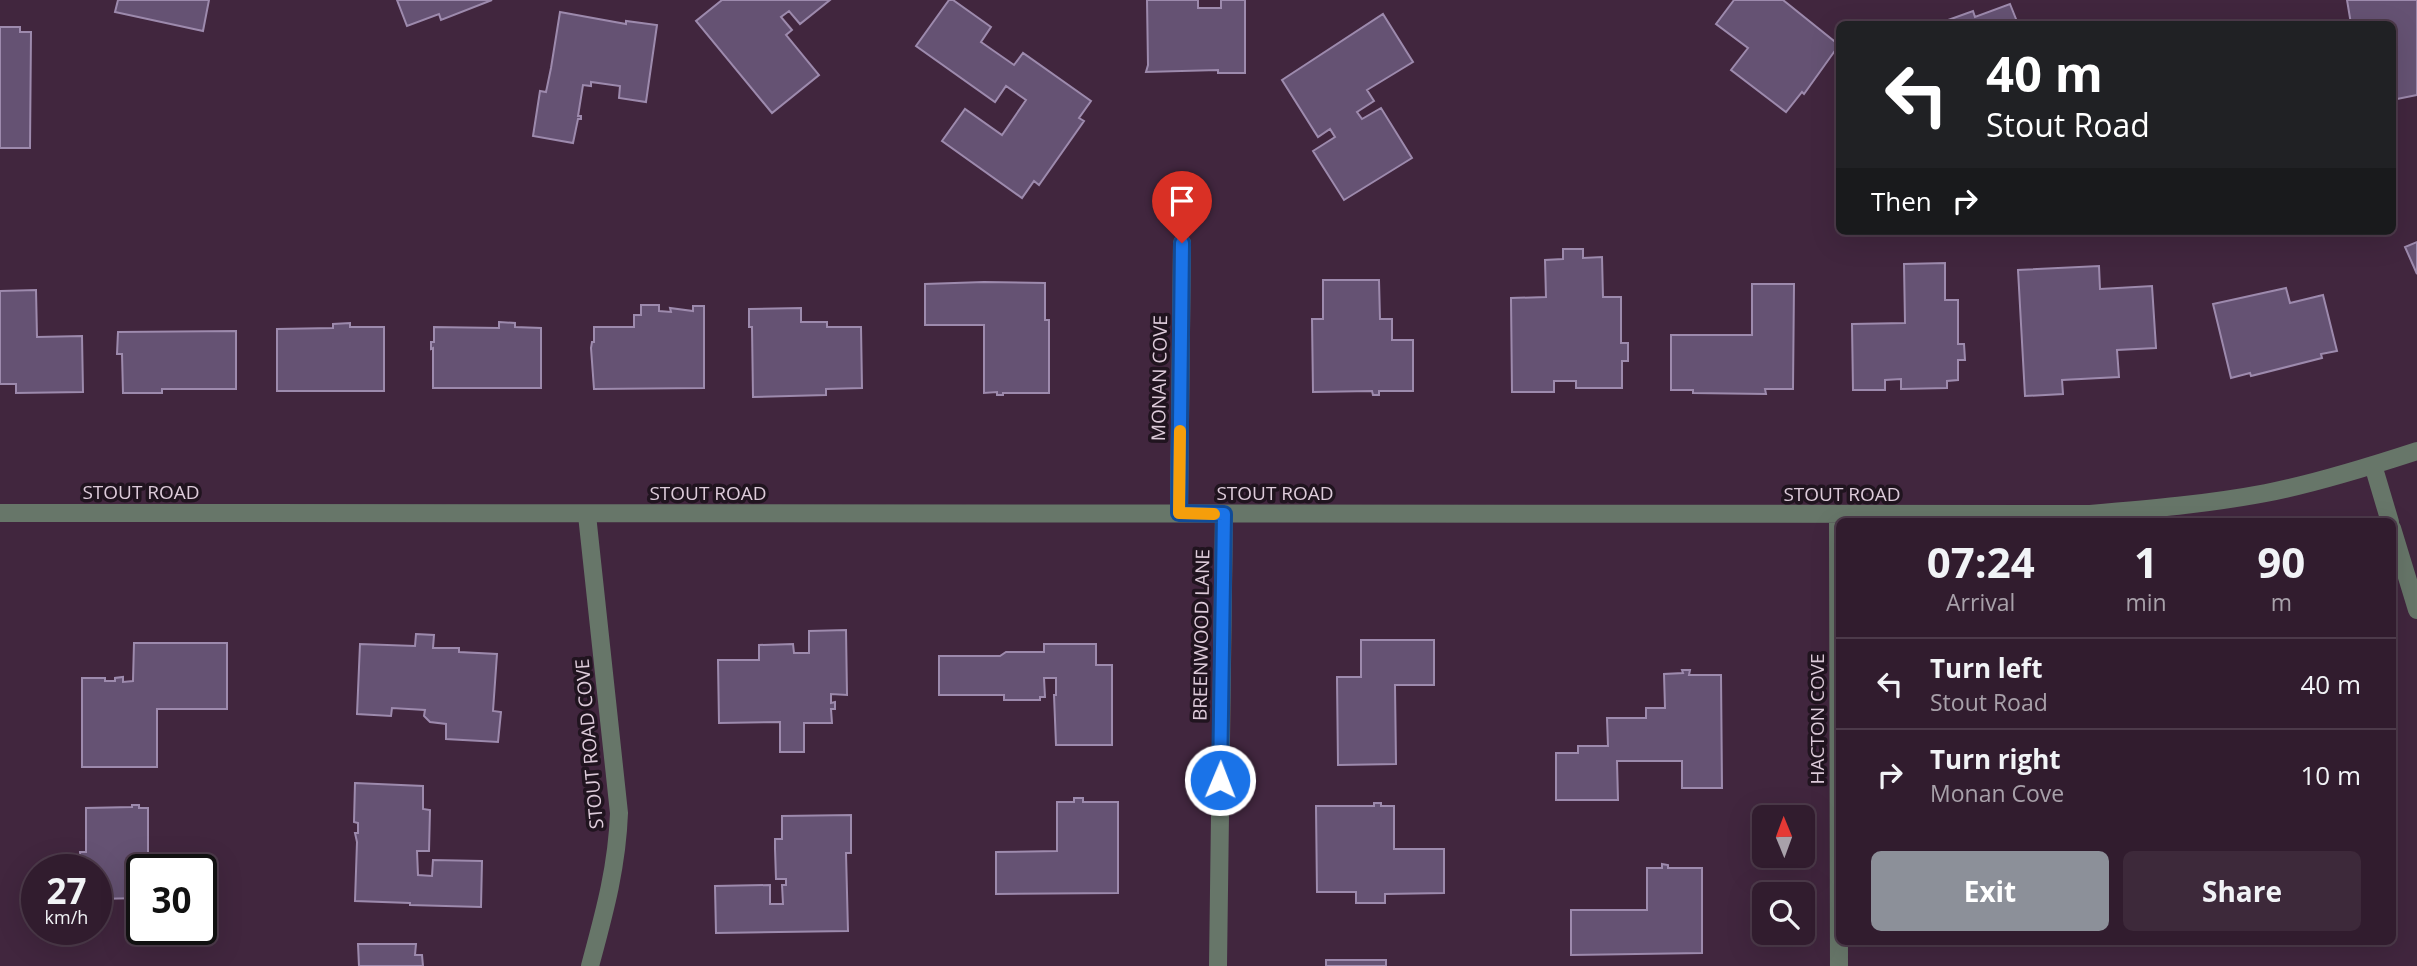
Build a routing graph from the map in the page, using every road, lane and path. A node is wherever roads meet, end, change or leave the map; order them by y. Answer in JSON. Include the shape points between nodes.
{"nodes":[{"id":1,"x":1182,"y":243,"type":"dead end"},
{"id":2,"x":2417,"y":451,"type":"edge"},
{"id":3,"x":2373,"y":465,"type":"junction"},
{"id":4,"x":0,"y":513,"type":"edge"},
{"id":5,"x":1179,"y":513,"type":"junction"},
{"id":6,"x":1224,"y":514,"type":"junction"},
{"id":7,"x":587,"y":515,"type":"junction"},
{"id":8,"x":1838,"y":515,"type":"junction"},
{"id":9,"x":1838,"y":518,"type":"edge"},
{"id":10,"x":2389,"y":518,"type":"edge"},
{"id":11,"x":2396,"y":541,"type":"edge"},
{"id":12,"x":2417,"y":610,"type":"edge"},
{"id":13,"x":1839,"y":945,"type":"edge"},
{"id":14,"x":590,"y":966,"type":"edge"},
{"id":15,"x":1218,"y":966,"type":"edge"},
{"id":16,"x":1839,"y":966,"type":"edge"}],
"edges":[{"from":1,"to":5,"type":"street","name":"MONAN COVE"},
{"from":2,"to":3,"type":"street","name":"STOUT ROAD"},
{"from":3,"to":8,"type":"street","name":"STOUT ROAD","via":[[2267,493],[2167,507],[2090,514]]},
{"from":3,"to":10,"type":"street"},
{"from":4,"to":7,"type":"street","name":"STOUT ROAD"},
{"from":5,"to":6,"type":"street","name":"STOUT ROAD"},
{"from":5,"to":7,"type":"street","name":"STOUT ROAD"},
{"from":6,"to":8,"type":"street","name":"STOUT ROAD"},
{"from":6,"to":15,"type":"street","name":"BREENWOOD LANE"},
{"from":7,"to":14,"type":"street","name":"STOUT ROAD COVE","via":[[619,813],[612,886]]},
{"from":8,"to":9,"type":"street","name":"HACTON COVE"},
{"from":11,"to":12,"type":"street"},
{"from":13,"to":16,"type":"street","name":"HACTON COVE"}]}
